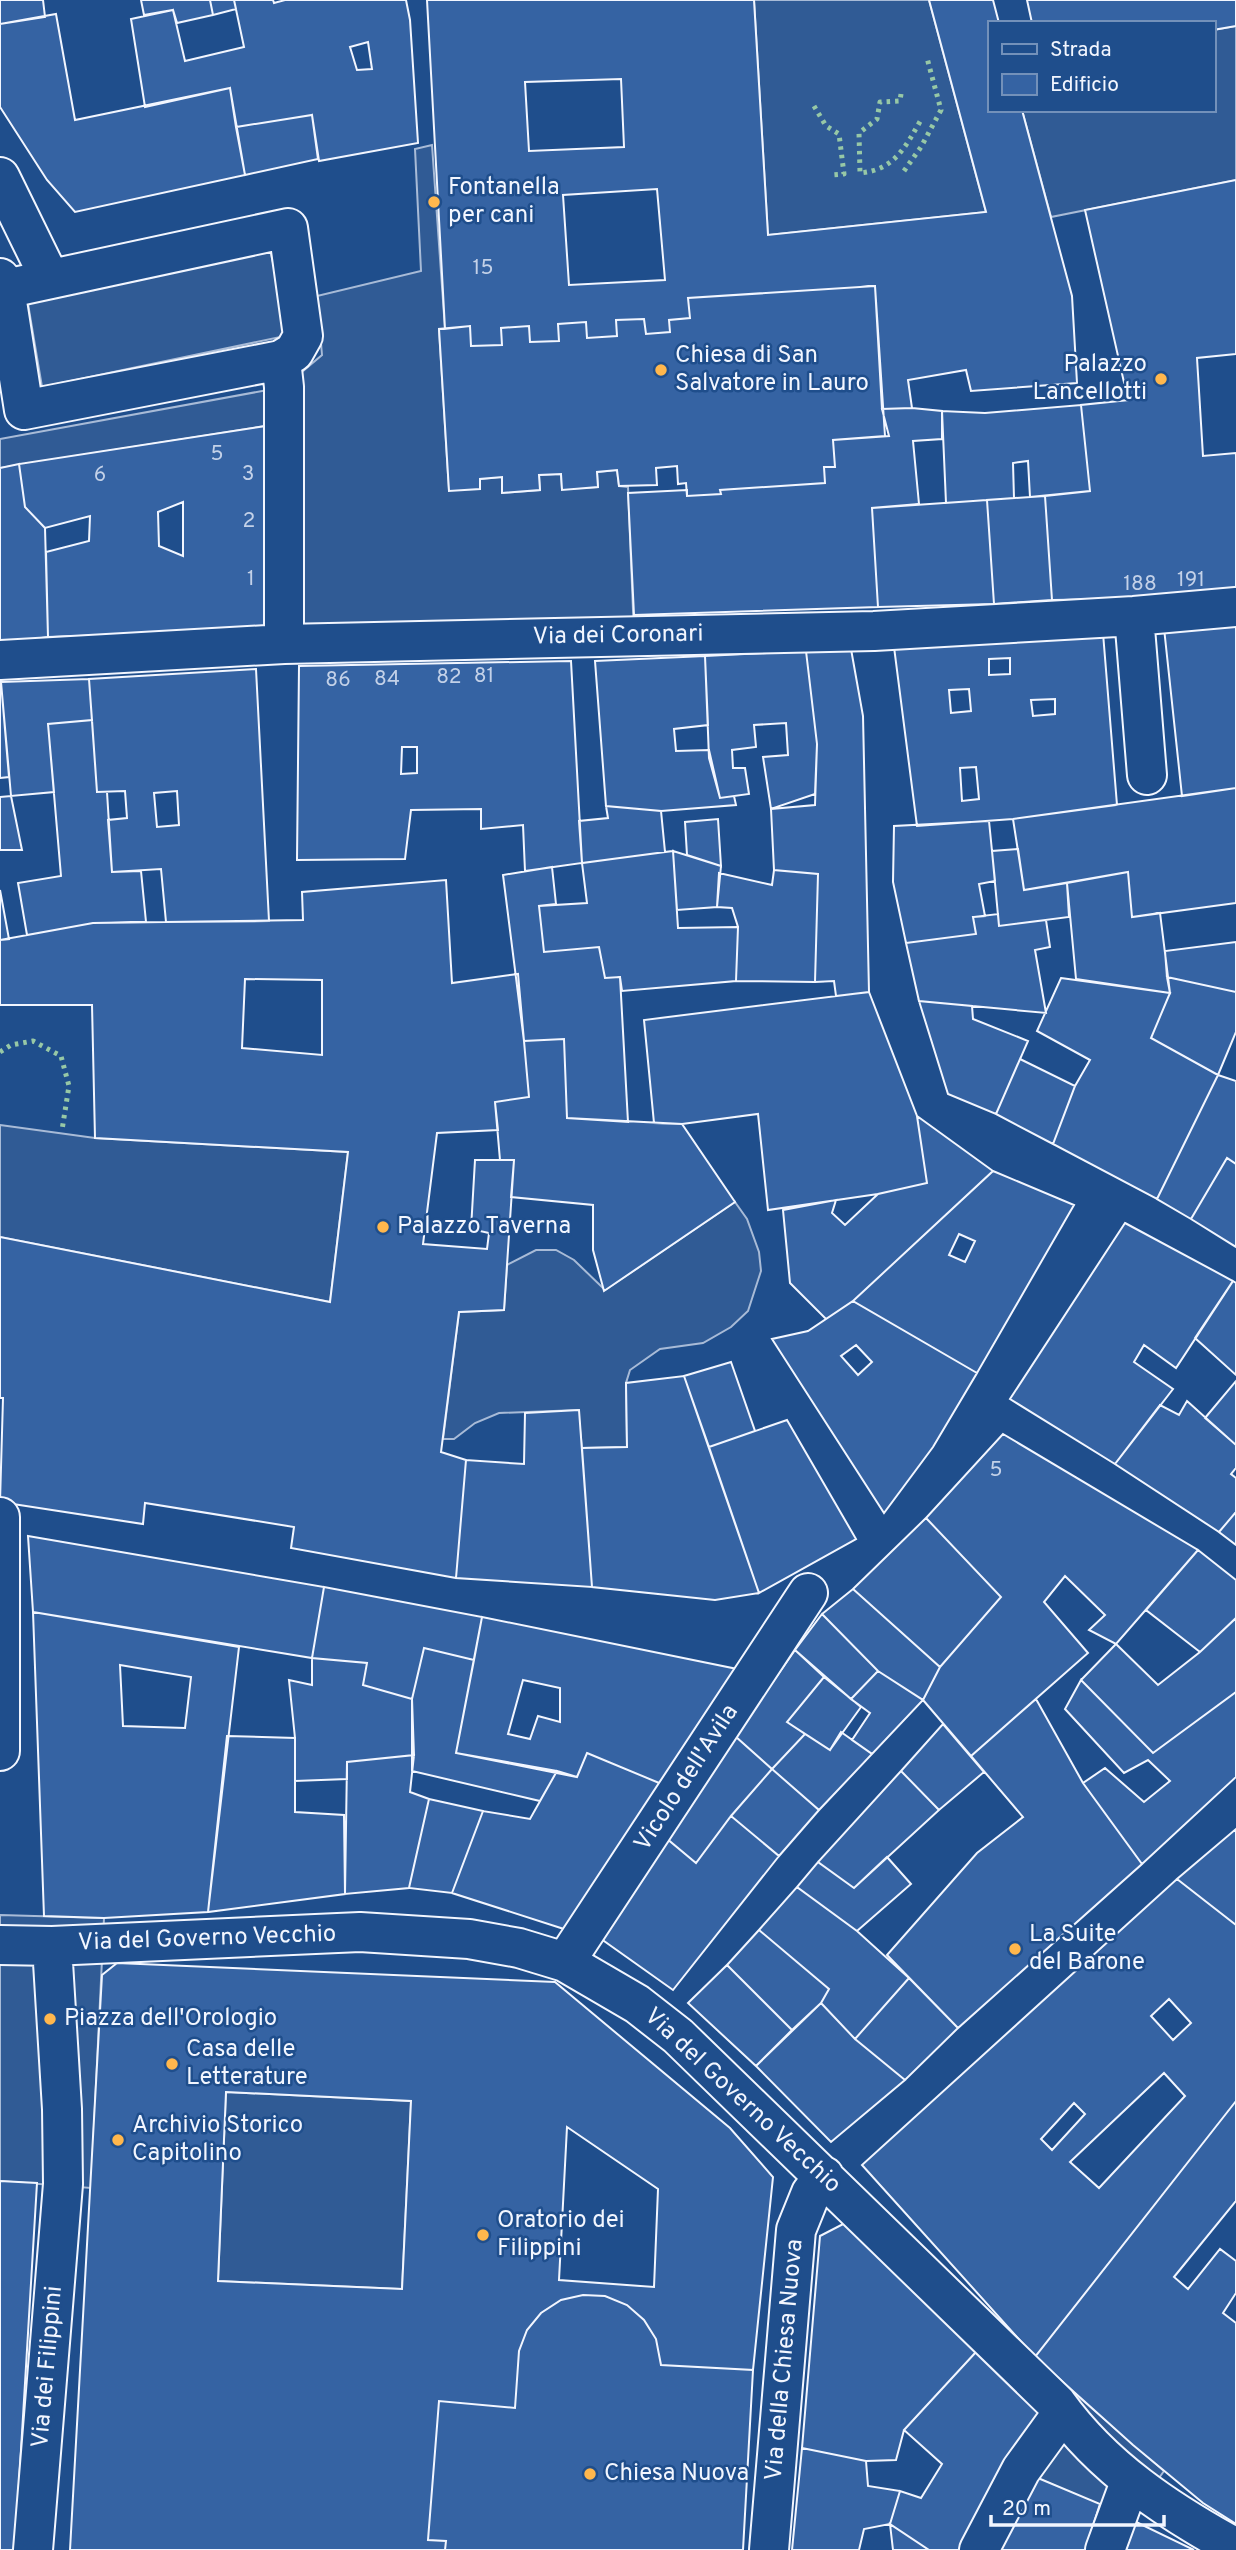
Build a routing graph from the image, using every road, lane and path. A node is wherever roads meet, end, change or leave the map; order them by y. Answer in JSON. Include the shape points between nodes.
{"nodes":[{"id":1,"x":0,"y":177,"type":"edge"},
{"id":2,"x":50,"y":279,"type":"junction"},
{"id":3,"x":3,"y":284,"type":"edge"},
{"id":4,"x":281,"y":360,"type":"junction"},
{"id":5,"x":12,"y":411,"type":"edge"},
{"id":6,"x":1236,"y":607,"type":"edge"},
{"id":7,"x":1135,"y":616,"type":"junction"},
{"id":8,"x":284,"y":644,"type":"junction"},
{"id":9,"x":0,"y":660,"type":"edge"},
{"id":10,"x":1147,"y":775,"type":"dead end"},
{"id":11,"x":0,"y":1518,"type":"edge"},
{"id":12,"x":808,"y":1593,"type":"dead end"},
{"id":13,"x":0,"y":1751,"type":"edge"},
{"id":14,"x":0,"y":1945,"type":"edge"},
{"id":15,"x":52,"y":1946,"type":"junction"},
{"id":16,"x":565,"y":1962,"type":"junction"},
{"id":17,"x":824,"y":2176,"type":"junction"},
{"id":18,"x":1063,"y":2412,"type":"junction"},
{"id":19,"x":1130,"y":2482,"type":"junction"},
{"id":20,"x":1236,"y":2548,"type":"edge"},
{"id":21,"x":33,"y":2550,"type":"edge"},
{"id":22,"x":769,"y":2550,"type":"edge"},
{"id":23,"x":979,"y":2550,"type":"edge"},
{"id":24,"x":1105,"y":2550,"type":"edge"}],
"edges":[{"from":1,"to":2,"type":"street"},
{"from":2,"to":3,"type":"street"},
{"from":2,"to":4,"type":"street","via":[[288,228],[303,336],[294,352]]},
{"from":3,"to":5,"type":"street"},
{"from":4,"to":5,"type":"street"},
{"from":4,"to":8,"type":"street"},
{"from":6,"to":7,"type":"street","name":"Via dei Coronari"},
{"from":7,"to":8,"type":"street","name":"Via dei Coronari","via":[[874,631]]},
{"from":7,"to":10,"type":"street"},
{"from":8,"to":9,"type":"street","name":"Via dei Coronari"},
{"from":11,"to":13,"type":"street"},
{"from":12,"to":16,"type":"street","name":"Vicolo dell'Avila"},
{"from":14,"to":15,"type":"street","name":"Via del Governo Vecchio"},
{"from":15,"to":16,"type":"street","name":"Via del Governo Vecchio","via":[[301,1934],[416,1934],[519,1948]]},
{"from":15,"to":21,"type":"street","name":"Via dei Filippini","via":[[63,2184]]},
{"from":16,"to":17,"type":"street","name":"Via del Governo Vecchio","via":[[637,2004],[677,2036]]},
{"from":17,"to":18,"type":"street","name":"Via del Governo Vecchio"},
{"from":17,"to":22,"type":"street","name":"Via della Chiesa Nuova","via":[[803,2210],[795,2239]]},
{"from":18,"to":19,"type":"street","name":"Via del Governo Vecchio"},
{"from":18,"to":23,"type":"street","via":[[1021,2470]]},
{"from":19,"to":20,"type":"street","name":"Via del Governo Vecchio"},
{"from":19,"to":24,"type":"street"}]}
